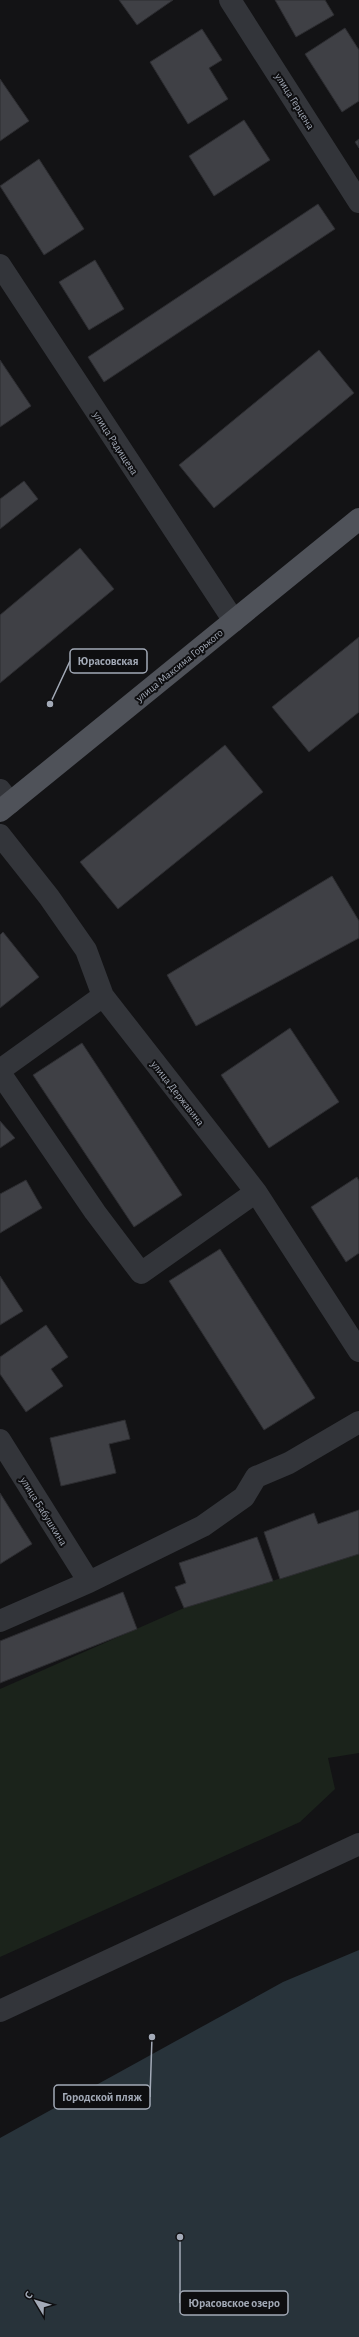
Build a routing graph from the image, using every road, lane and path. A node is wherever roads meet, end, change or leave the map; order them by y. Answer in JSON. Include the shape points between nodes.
{"nodes":[{"id":1,"x":230,"y":0,"type":"edge"},
{"id":2,"x":359,"y":202,"type":"edge"},
{"id":3,"x":0,"y":265,"type":"edge"},
{"id":4,"x":359,"y":518,"type":"edge"},
{"id":5,"x":234,"y":621,"type":"junction"},
{"id":6,"x":3,"y":801,"type":"edge"},
{"id":7,"x":0,"y":835,"type":"edge"},
{"id":8,"x":103,"y":996,"type":"junction"},
{"id":9,"x":0,"y":1070,"type":"edge"},
{"id":10,"x":0,"y":1073,"type":"edge"},
{"id":11,"x":256,"y":1192,"type":"junction"},
{"id":12,"x":359,"y":1350,"type":"edge"},
{"id":13,"x":359,"y":1422,"type":"edge"},
{"id":14,"x":0,"y":1440,"type":"edge"},
{"id":15,"x":89,"y":1582,"type":"junction"},
{"id":16,"x":0,"y":1620,"type":"edge"},
{"id":17,"x":359,"y":1844,"type":"edge"},
{"id":18,"x":0,"y":2011,"type":"edge"}],
"edges":[{"from":1,"to":2,"type":"street","name":"улица Герцена"},
{"from":3,"to":5,"type":"street","name":"улица Радищева"},
{"from":4,"to":5,"type":"main road","name":"улица Максима Горького"},
{"from":5,"to":6,"type":"main road","name":"улица Максима Горького"},
{"from":7,"to":8,"type":"street","name":"улица Державина","via":[[49,896],[86,950]]},
{"from":8,"to":9,"type":"street"},
{"from":8,"to":11,"type":"street","name":"улица Державина"},
{"from":10,"to":11,"type":"street","via":[[94,1212],[141,1273]]},
{"from":11,"to":12,"type":"street","name":"улица Державина"},
{"from":13,"to":15,"type":"street","via":[[289,1463],[256,1477],[244,1497],[203,1526]]},
{"from":14,"to":15,"type":"street","name":"улица Бабушкина"},
{"from":15,"to":16,"type":"street"},
{"from":17,"to":18,"type":"street"}]}
